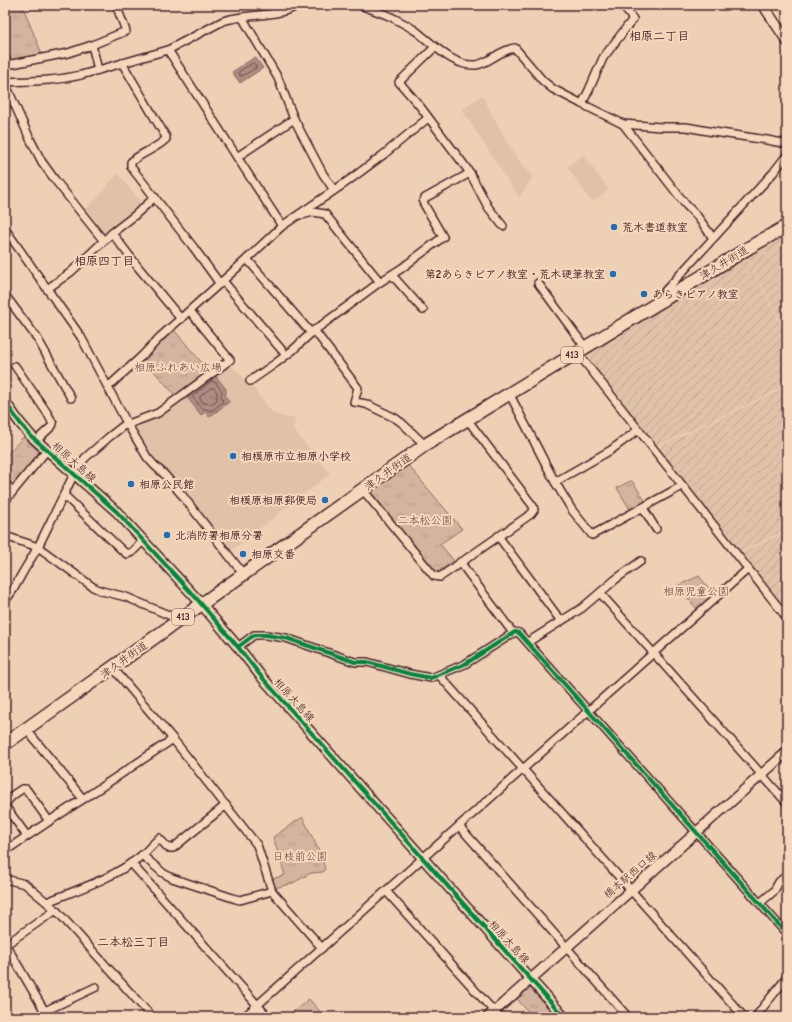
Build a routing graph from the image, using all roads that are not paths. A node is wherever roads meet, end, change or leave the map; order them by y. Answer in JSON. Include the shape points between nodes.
{"nodes":[{"id":1,"x":125,"y":5,"type":"edge"},
{"id":2,"x":299,"y":5,"type":"edge"},
{"id":3,"x":360,"y":5,"type":"edge"},
{"id":4,"x":622,"y":5,"type":"edge"},
{"id":5,"x":763,"y":5,"type":"edge"},
{"id":6,"x":116,"y":6,"type":"edge"},
{"id":7,"x":242,"y":18,"type":"junction"},
{"id":8,"x":787,"y":41,"type":"edge"},
{"id":9,"x":92,"y":45,"type":"junction"},
{"id":10,"x":435,"y":47,"type":"junction"},
{"id":11,"x":168,"y":50,"type":"junction"},
{"id":12,"x":5,"y":57,"type":"edge"},
{"id":13,"x":122,"y":63,"type":"junction"},
{"id":14,"x":98,"y":70,"type":"junction"},
{"id":15,"x":5,"y":82,"type":"edge"},
{"id":16,"x":582,"y":104,"type":"junction"},
{"id":17,"x":428,"y":118,"type":"junction"},
{"id":18,"x":294,"y":119,"type":"junction"},
{"id":19,"x":623,"y":124,"type":"junction"},
{"id":20,"x":787,"y":144,"type":"edge"},
{"id":21,"x":787,"y":156,"type":"edge"},
{"id":22,"x":237,"y":157,"type":"junction"},
{"id":23,"x":470,"y":173,"type":"junction"},
{"id":24,"x":334,"y":190,"type":"junction"},
{"id":25,"x":154,"y":197,"type":"junction"},
{"id":26,"x":294,"y":218,"type":"junction"},
{"id":27,"x":282,"y":226,"type":"junction"},
{"id":28,"x":503,"y":226,"type":"dead end"},
{"id":29,"x":787,"y":226,"type":"edge"},
{"id":30,"x":5,"y":229,"type":"edge"},
{"id":31,"x":112,"y":233,"type":"junction"},
{"id":32,"x":11,"y":237,"type":"junction"},
{"id":33,"x":713,"y":238,"type":"junction"},
{"id":34,"x":104,"y":240,"type":"junction"},
{"id":35,"x":5,"y":242,"type":"edge"},
{"id":36,"x":247,"y":259,"type":"junction"},
{"id":37,"x":392,"y":275,"type":"junction"},
{"id":38,"x":221,"y":282,"type":"junction"},
{"id":39,"x":380,"y":282,"type":"junction"},
{"id":40,"x":538,"y":283,"type":"dead end"},
{"id":41,"x":47,"y":289,"type":"junction"},
{"id":42,"x":5,"y":295,"type":"edge"},
{"id":43,"x":667,"y":298,"type":"junction"},
{"id":44,"x":423,"y":310,"type":"dead end"},
{"id":45,"x":190,"y":311,"type":"junction"},
{"id":46,"x":181,"y":319,"type":"junction"},
{"id":47,"x":313,"y":332,"type":"junction"},
{"id":48,"x":581,"y":350,"type":"junction"},
{"id":49,"x":286,"y":355,"type":"junction"},
{"id":50,"x":15,"y":366,"type":"dead end"},
{"id":51,"x":250,"y":381,"type":"dead end"},
{"id":52,"x":108,"y":387,"type":"junction"},
{"id":53,"x":509,"y":393,"type":"junction"},
{"id":54,"x":71,"y":398,"type":"dead end"},
{"id":55,"x":5,"y":402,"type":"edge"},
{"id":56,"x":467,"y":419,"type":"junction"},
{"id":57,"x":128,"y":425,"type":"junction"},
{"id":58,"x":638,"y":430,"type":"junction"},
{"id":59,"x":36,"y":441,"type":"junction"},
{"id":60,"x":425,"y":445,"type":"junction"},
{"id":61,"x":47,"y":450,"type":"junction"},
{"id":62,"x":74,"y":474,"type":"junction"},
{"id":63,"x":555,"y":482,"type":"junction"},
{"id":64,"x":5,"y":484,"type":"edge"},
{"id":65,"x":682,"y":486,"type":"junction"},
{"id":66,"x":363,"y":490,"type":"junction"},
{"id":67,"x":13,"y":491,"type":"junction"},
{"id":68,"x":64,"y":495,"type":"junction"},
{"id":69,"x":5,"y":501,"type":"edge"},
{"id":70,"x":643,"y":508,"type":"junction"},
{"id":71,"x":656,"y":529,"type":"dead end"},
{"id":72,"x":5,"y":536,"type":"edge"},
{"id":73,"x":498,"y":536,"type":"junction"},
{"id":74,"x":144,"y":541,"type":"junction"},
{"id":75,"x":38,"y":547,"type":"junction"},
{"id":76,"x":641,"y":561,"type":"dead end"},
{"id":77,"x":460,"y":562,"type":"junction"},
{"id":78,"x":748,"y":569,"type":"junction"},
{"id":79,"x":244,"y":575,"type":"junction"},
{"id":80,"x":600,"y":593,"type":"junction"},
{"id":81,"x":5,"y":601,"type":"edge"},
{"id":82,"x":202,"y":604,"type":"junction"},
{"id":83,"x":787,"y":618,"type":"edge"},
{"id":84,"x":562,"y":621,"type":"junction"},
{"id":85,"x":177,"y":622,"type":"junction"},
{"id":86,"x":513,"y":633,"type":"junction"},
{"id":87,"x":528,"y":642,"type":"junction"},
{"id":88,"x":238,"y":647,"type":"junction"},
{"id":89,"x":653,"y":653,"type":"junction"},
{"id":90,"x":112,"y":668,"type":"junction"},
{"id":91,"x":440,"y":675,"type":"junction"},
{"id":92,"x":588,"y":711,"type":"junction"},
{"id":93,"x":26,"y":729,"type":"junction"},
{"id":94,"x":173,"y":739,"type":"junction"},
{"id":95,"x":5,"y":744,"type":"edge"},
{"id":96,"x":787,"y":752,"type":"edge"},
{"id":97,"x":523,"y":768,"type":"junction"},
{"id":98,"x":762,"y":774,"type":"junction"},
{"id":99,"x":83,"y":799,"type":"junction"},
{"id":100,"x":787,"y":804,"type":"edge"},
{"id":101,"x":5,"y":805,"type":"edge"},
{"id":102,"x":226,"y":805,"type":"junction"},
{"id":103,"x":49,"y":821,"type":"junction"},
{"id":104,"x":459,"y":826,"type":"junction"},
{"id":105,"x":696,"y":832,"type":"junction"},
{"id":106,"x":27,"y":836,"type":"junction"},
{"id":107,"x":5,"y":851,"type":"edge"},
{"id":108,"x":142,"y":856,"type":"junction"},
{"id":109,"x":422,"y":858,"type":"junction"},
{"id":110,"x":131,"y":863,"type":"junction"},
{"id":111,"x":787,"y":875,"type":"edge"},
{"id":112,"x":5,"y":879,"type":"edge"},
{"id":113,"x":631,"y":890,"type":"junction"},
{"id":114,"x":272,"y":891,"type":"junction"},
{"id":115,"x":386,"y":891,"type":"junction"},
{"id":116,"x":47,"y":902,"type":"junction"},
{"id":117,"x":760,"y":903,"type":"junction"},
{"id":118,"x":56,"y":910,"type":"junction"},
{"id":119,"x":787,"y":934,"type":"edge"},
{"id":120,"x":5,"y":945,"type":"edge"},
{"id":121,"x":566,"y":947,"type":"junction"},
{"id":122,"x":322,"y":948,"type":"junction"},
{"id":123,"x":787,"y":977,"type":"edge"},
{"id":124,"x":530,"y":979,"type":"junction"},
{"id":125,"x":96,"y":987,"type":"dead end"},
{"id":126,"x":258,"y":1005,"type":"junction"},
{"id":127,"x":47,"y":1014,"type":"edge"},
{"id":128,"x":494,"y":1015,"type":"edge"},
{"id":129,"x":152,"y":1017,"type":"edge"},
{"id":130,"x":244,"y":1017,"type":"edge"},
{"id":131,"x":268,"y":1017,"type":"edge"},
{"id":132,"x":564,"y":1017,"type":"edge"},
{"id":133,"x":628,"y":1017,"type":"edge"},
{"id":134,"x":744,"y":1017,"type":"edge"},
{"id":135,"x":756,"y":1017,"type":"edge"}],
"edges":[{"from":1,"to":6,"type":"street"},
{"from":2,"to":7,"type":"street","via":[[279,13]]},
{"from":3,"to":10,"type":"street","via":[[415,30]]},
{"from":4,"to":16,"type":"street","via":[[633,19],[603,58]]},
{"from":5,"to":8,"type":"street"},
{"from":6,"to":9,"type":"street","via":[[126,31]]},
{"from":7,"to":11,"type":"street","via":[[223,21]]},
{"from":7,"to":18,"type":"street","via":[[278,78]]},
{"from":9,"to":12,"type":"street","via":[[68,53],[12,64],[8,63]]},
{"from":9,"to":14,"type":"street"},
{"from":10,"to":16,"type":"street","via":[[458,62],[470,65],[479,65],[508,49],[515,48],[552,89]]},
{"from":10,"to":17,"type":"street","via":[[399,82]]},
{"from":11,"to":13,"type":"street"},
{"from":11,"to":22,"type":"street"},
{"from":13,"to":14,"type":"street"},
{"from":13,"to":25,"type":"street","via":[[166,137],[165,141],[140,154],[131,163]]},
{"from":14,"to":15,"type":"street","via":[[61,79]]},
{"from":15,"to":34,"type":"street","via":[[42,162]]},
{"from":16,"to":19,"type":"street"},
{"from":17,"to":23,"type":"street"},
{"from":17,"to":24,"type":"street","via":[[383,155]]},
{"from":18,"to":22,"type":"street"},
{"from":18,"to":24,"type":"street"},
{"from":19,"to":20,"type":"street","via":[[686,127]]},
{"from":19,"to":33,"type":"street"},
{"from":21,"to":33,"type":"street"},
{"from":22,"to":27,"type":"street"},
{"from":23,"to":28,"type":"street","via":[[488,207]]},
{"from":23,"to":37,"type":"street","via":[[425,198],[424,204],[443,237]]},
{"from":24,"to":26,"type":"street"},
{"from":25,"to":31,"type":"street"},
{"from":25,"to":38,"type":"street"},
{"from":26,"to":27,"type":"street"},
{"from":26,"to":39,"type":"street","via":[[310,212],[325,214]]},
{"from":27,"to":36,"type":"street"},
{"from":29,"to":43,"type":"highway","name":"津久井街道","number":"413"},
{"from":30,"to":32,"type":"street"},
{"from":31,"to":34,"type":"street"},
{"from":31,"to":46,"type":"street"},
{"from":32,"to":35,"type":"street"},
{"from":32,"to":41,"type":"street"},
{"from":33,"to":43,"type":"street","via":[[665,291]]},
{"from":34,"to":41,"type":"street","via":[[71,272]]},
{"from":36,"to":38,"type":"street"},
{"from":36,"to":47,"type":"street"},
{"from":37,"to":39,"type":"street"},
{"from":37,"to":44,"type":"street"},
{"from":38,"to":45,"type":"street"},
{"from":38,"to":49,"type":"street"},
{"from":39,"to":47,"type":"street"},
{"from":40,"to":48,"type":"street"},
{"from":41,"to":52,"type":"street","via":[[81,337]]},
{"from":42,"to":54,"type":"street","via":[[37,338]]},
{"from":43,"to":48,"type":"highway","name":"津久井街道","number":"413"},
{"from":45,"to":46,"type":"street"},
{"from":45,"to":57,"type":"street","via":[[230,360],[158,413]]},
{"from":46,"to":52,"type":"street"},
{"from":47,"to":49,"type":"street"},
{"from":47,"to":60,"type":"street","via":[[358,388],[354,402],[366,404],[395,418]]},
{"from":48,"to":53,"type":"highway","name":"津久井街道","number":"413"},
{"from":48,"to":58,"type":"street"},
{"from":49,"to":51,"type":"street"},
{"from":50,"to":59,"type":"street","via":[[53,424]]},
{"from":52,"to":57,"type":"street"},
{"from":53,"to":56,"type":"highway","name":"津久井街道","number":"413"},
{"from":53,"to":63,"type":"street"},
{"from":55,"to":59,"type":"street","name":"相原大島線"},
{"from":56,"to":60,"type":"highway","name":"津久井街道","number":"413"},
{"from":56,"to":73,"type":"street","via":[[534,507],[531,514]]},
{"from":57,"to":62,"type":"street","via":[[123,426],[85,458]]},
{"from":57,"to":79,"type":"street","via":[[147,457],[182,495]]},
{"from":58,"to":63,"type":"street","via":[[611,450]]},
{"from":58,"to":65,"type":"street"},
{"from":59,"to":61,"type":"street","name":"相原大島線"},
{"from":60,"to":66,"type":"highway","name":"津久井街道","number":"413"},
{"from":61,"to":62,"type":"street","name":"相原大島線"},
{"from":61,"to":67,"type":"street"},
{"from":62,"to":68,"type":"street"},
{"from":62,"to":74,"type":"street","name":"相原大島線","via":[[117,512]]},
{"from":63,"to":70,"type":"street","via":[[572,510],[592,535]]},
{"from":64,"to":67,"type":"street"},
{"from":65,"to":70,"type":"street"},
{"from":65,"to":78,"type":"street"},
{"from":66,"to":77,"type":"street","via":[[434,576],[440,577]]},
{"from":66,"to":79,"type":"highway","name":"津久井街道","number":"413"},
{"from":67,"to":69,"type":"street"},
{"from":68,"to":74,"type":"street","via":[[126,554]]},
{"from":68,"to":75,"type":"street"},
{"from":70,"to":71,"type":"street"},
{"from":72,"to":75,"type":"street"},
{"from":73,"to":77,"type":"street"},
{"from":73,"to":84,"type":"street"},
{"from":74,"to":82,"type":"street","name":"相原大島線"},
{"from":75,"to":81,"type":"street"},
{"from":75,"to":85,"type":"street","via":[[102,591],[126,597],[171,616]]},
{"from":76,"to":80,"type":"street"},
{"from":77,"to":86,"type":"street"},
{"from":78,"to":83,"type":"street"},
{"from":78,"to":89,"type":"street"},
{"from":79,"to":82,"type":"highway","name":"津久井街道","number":"413"},
{"from":80,"to":84,"type":"street"},
{"from":80,"to":89,"type":"street"},
{"from":82,"to":85,"type":"highway","name":"津久井街道","number":"413"},
{"from":82,"to":88,"type":"street","name":"相原大島線"},
{"from":84,"to":87,"type":"street"},
{"from":85,"to":90,"type":"highway","name":"津久井街道","number":"413"},
{"from":86,"to":87,"type":"street","via":[[519,633]]},
{"from":86,"to":91,"type":"street","via":[[465,664]]},
{"from":87,"to":92,"type":"street"},
{"from":88,"to":91,"type":"street","via":[[254,635],[278,636],[355,662],[367,662],[431,678]]},
{"from":88,"to":109,"type":"street","name":"相原大島線"},
{"from":89,"to":92,"type":"street"},
{"from":89,"to":98,"type":"street"},
{"from":90,"to":93,"type":"highway","name":"津久井街道","number":"413"},
{"from":90,"to":94,"type":"street"},
{"from":91,"to":97,"type":"street"},
{"from":92,"to":97,"type":"street"},
{"from":92,"to":105,"type":"street"},
{"from":93,"to":95,"type":"highway","name":"津久井街道","number":"413"},
{"from":93,"to":99,"type":"street"},
{"from":94,"to":99,"type":"street"},
{"from":94,"to":102,"type":"street"},
{"from":96,"to":98,"type":"street","name":"橋本駅西口線"},
{"from":97,"to":104,"type":"street"},
{"from":97,"to":113,"type":"street"},
{"from":98,"to":100,"type":"street"},
{"from":98,"to":105,"type":"street","name":"橋本駅西口線"},
{"from":99,"to":103,"type":"street"},
{"from":101,"to":103,"type":"street","via":[[18,791],[26,789]]},
{"from":101,"to":106,"type":"street"},
{"from":102,"to":108,"type":"street","via":[[173,848],[168,848],[159,838]]},
{"from":102,"to":114,"type":"street","via":[[257,845]]},
{"from":103,"to":106,"type":"street"},
{"from":104,"to":109,"type":"street"},
{"from":104,"to":121,"type":"street"},
{"from":105,"to":113,"type":"street","name":"橋本駅西口線"},
{"from":105,"to":117,"type":"street"},
{"from":106,"to":107,"type":"street"},
{"from":108,"to":110,"type":"street"},
{"from":108,"to":114,"type":"street","via":[[172,878],[236,899]]},
{"from":109,"to":115,"type":"street"},
{"from":109,"to":124,"type":"street","name":"相原大島線"},
{"from":110,"to":116,"type":"street","via":[[97,882]]},
{"from":110,"to":126,"type":"street"},
{"from":111,"to":117,"type":"street"},
{"from":112,"to":116,"type":"street","via":[[25,884]]},
{"from":113,"to":121,"type":"street","name":"橋本駅西口線"},
{"from":113,"to":134,"type":"street"},
{"from":114,"to":122,"type":"street"},
{"from":115,"to":122,"type":"street"},
{"from":115,"to":128,"type":"street"},
{"from":116,"to":118,"type":"street"},
{"from":117,"to":119,"type":"street"},
{"from":118,"to":120,"type":"street"},
{"from":118,"to":129,"type":"street"},
{"from":120,"to":127,"type":"street"},
{"from":121,"to":124,"type":"street","name":"橋本駅西口線"},
{"from":121,"to":133,"type":"street"},
{"from":122,"to":126,"type":"street"},
{"from":123,"to":135,"type":"street"},
{"from":124,"to":128,"type":"street","name":"橋本駅西口線"},
{"from":124,"to":132,"type":"street","name":"相原大島線"},
{"from":125,"to":127,"type":"street"},
{"from":126,"to":130,"type":"street"},
{"from":126,"to":131,"type":"street"}]}
